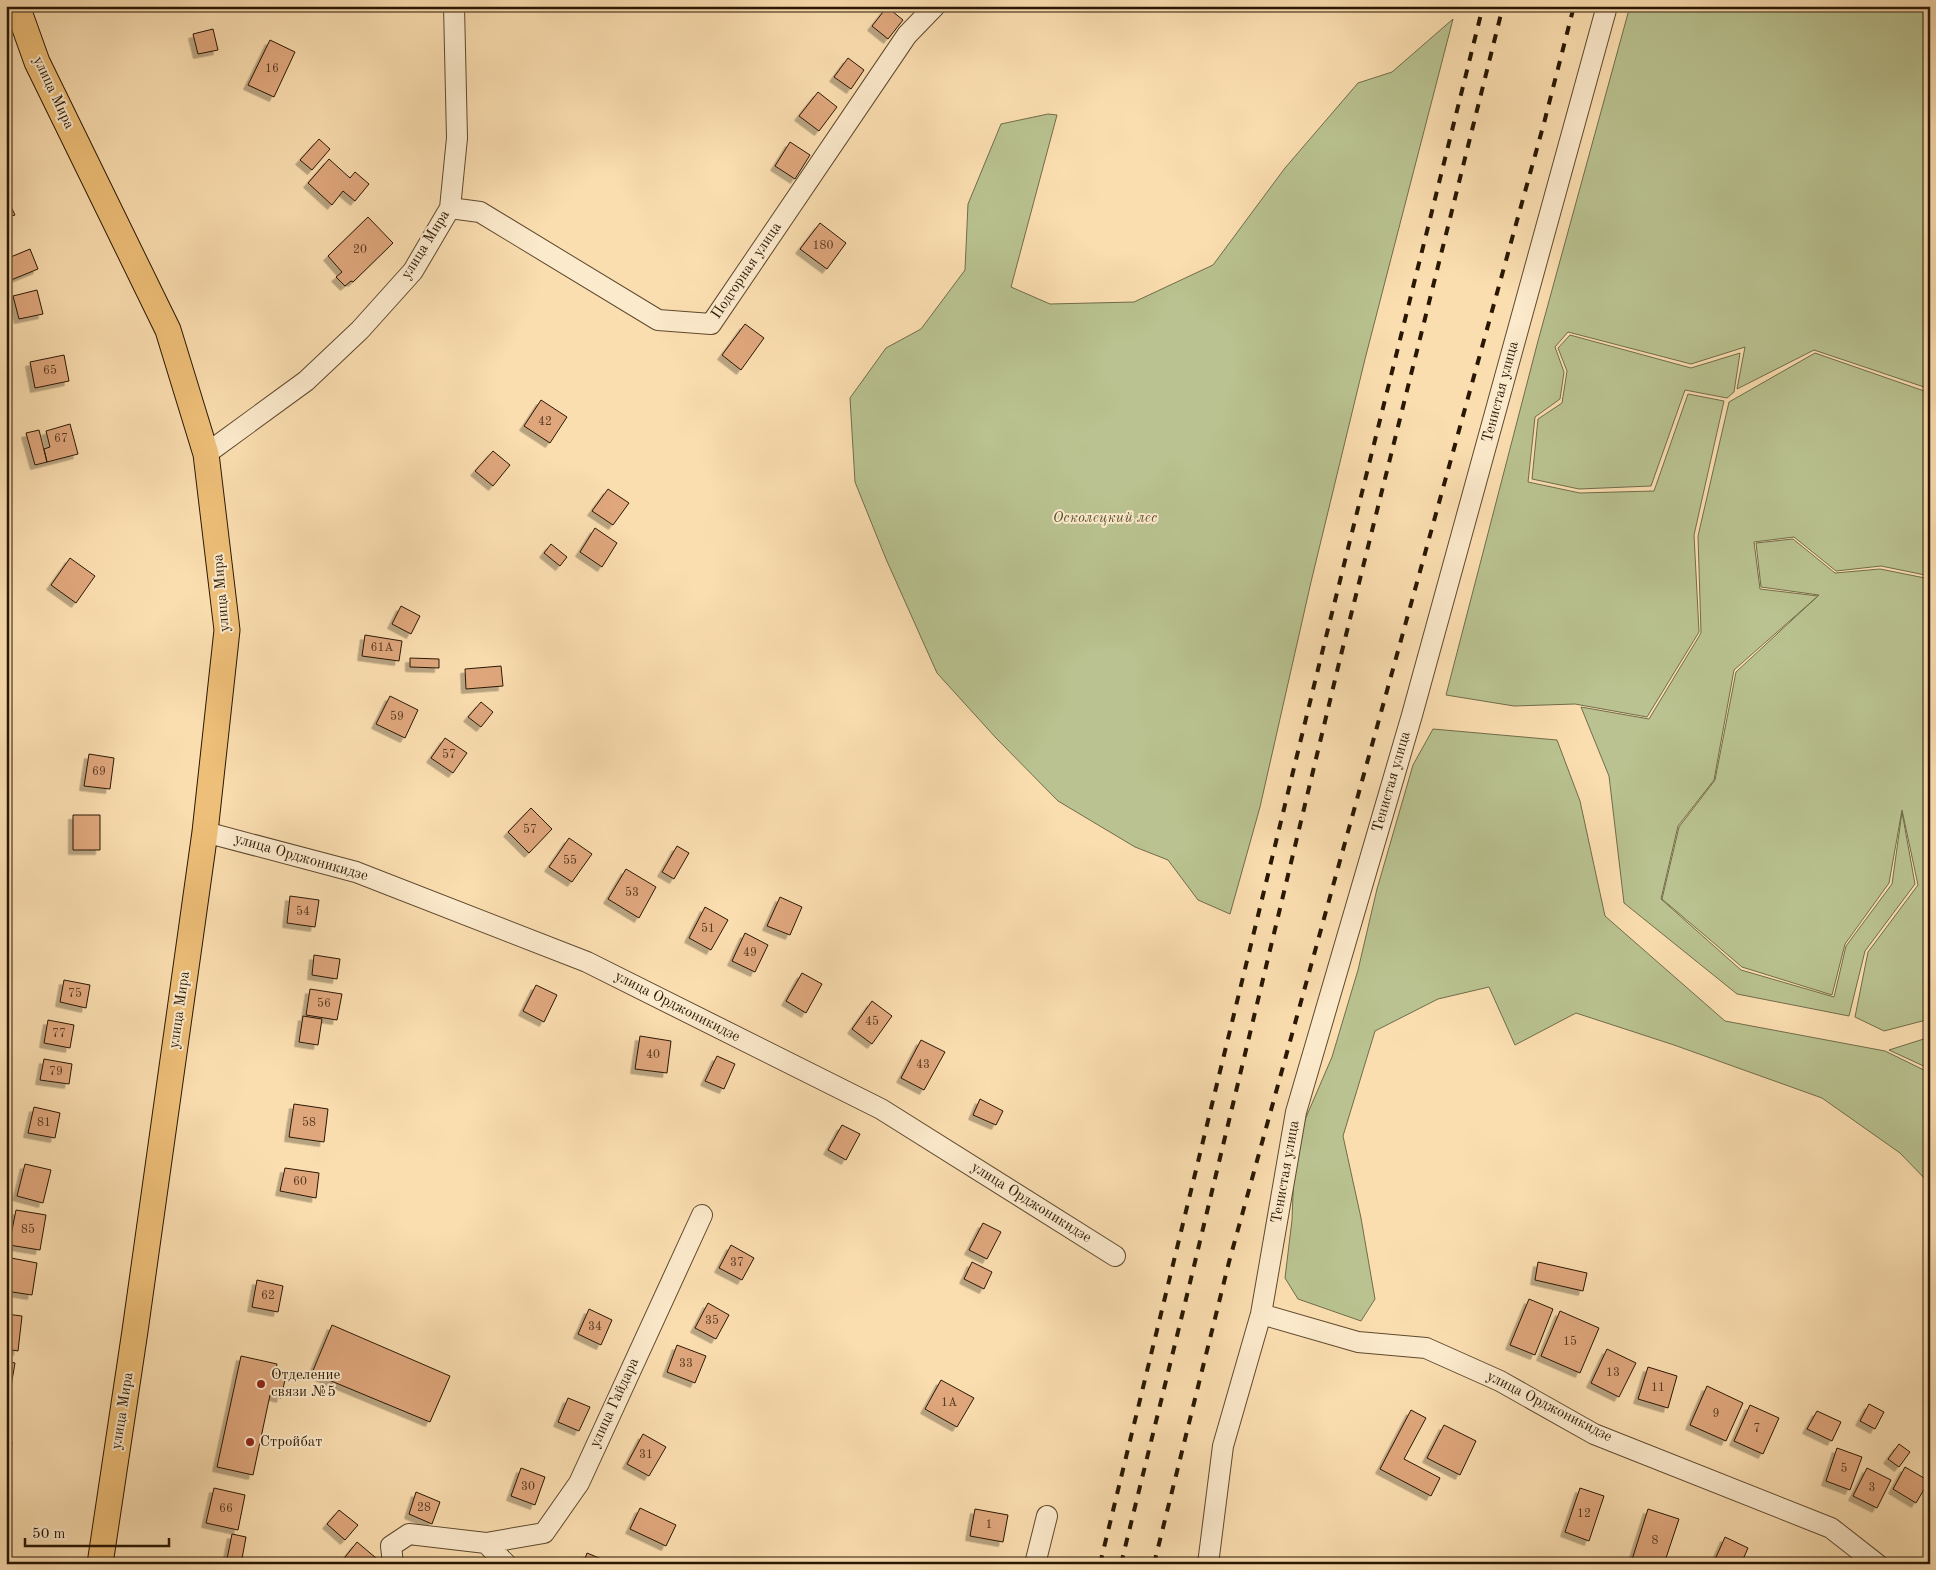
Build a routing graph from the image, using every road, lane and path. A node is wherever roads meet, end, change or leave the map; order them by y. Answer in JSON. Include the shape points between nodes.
{"nodes":[{"id":1,"x":18,"y":6,"type":"edge"},
{"id":2,"x":454,"y":6,"type":"edge"},
{"id":3,"x":935,"y":6,"type":"edge"},
{"id":4,"x":1607,"y":6,"type":"edge"},
{"id":5,"x":450,"y":208,"type":"junction"},
{"id":6,"x":206,"y":454,"type":"junction"},
{"id":7,"x":205,"y":832,"type":"junction"},
{"id":8,"x":702,"y":1215,"type":"dead end"},
{"id":9,"x":1115,"y":1256,"type":"dead end"},
{"id":10,"x":1261,"y":1314,"type":"junction"},
{"id":11,"x":1047,"y":1516,"type":"dead end"},
{"id":12,"x":486,"y":1543,"type":"junction"},
{"id":13,"x":100,"y":1564,"type":"edge"},
{"id":14,"x":393,"y":1564,"type":"edge"},
{"id":15,"x":506,"y":1564,"type":"edge"},
{"id":16,"x":1035,"y":1564,"type":"edge"},
{"id":17,"x":1208,"y":1564,"type":"edge"},
{"id":18,"x":1877,"y":1564,"type":"edge"}],
"edges":[{"from":1,"to":6,"type":"main road","name":"улица Мира","via":[[37,62],[168,330]]},
{"from":2,"to":5,"type":"street","name":"улица Мира","via":[[457,138]]},
{"from":3,"to":5,"type":"street","name":"Подгорная улица","via":[[907,35],[711,324],[658,320],[480,212]]},
{"from":4,"to":10,"type":"street","name":"Тенистая улица","via":[[1414,706],[1296,1112]]},
{"from":5,"to":6,"type":"street","name":"улица Мира","via":[[413,271],[360,330],[306,382]]},
{"from":6,"to":7,"type":"main road","name":"улица Мира","via":[[227,630]]},
{"from":7,"to":9,"type":"street","name":"улица Орджоникидзе","via":[[356,872],[587,962],[882,1109]]},
{"from":7,"to":13,"type":"main road","name":"улица Мира"},
{"from":8,"to":12,"type":"street","name":"улица Гайдара","via":[[578,1483],[544,1533]]},
{"from":10,"to":17,"type":"street","name":"Тенистая улица","via":[[1223,1446]]},
{"from":10,"to":18,"type":"street","name":"улица Орджоникидзе","via":[[1358,1342],[1426,1348],[1500,1381],[1594,1434],[1831,1528]]},
{"from":11,"to":16,"type":"street"},
{"from":12,"to":14,"type":"street","name":"улица Гайдара","via":[[409,1534],[391,1546]]},
{"from":12,"to":15,"type":"street"}]}
